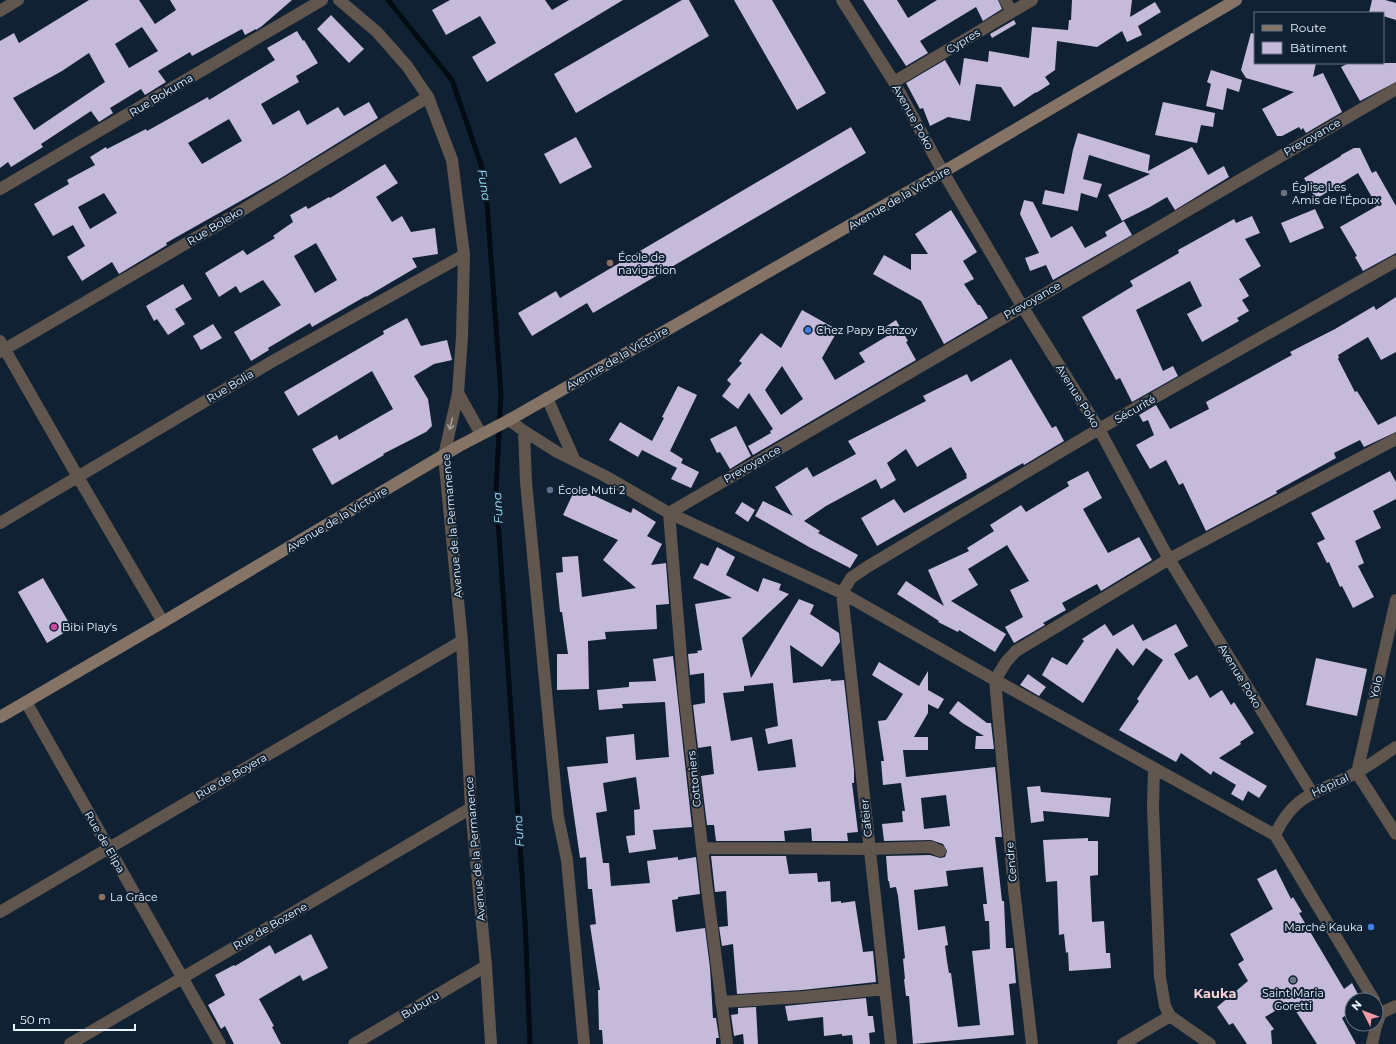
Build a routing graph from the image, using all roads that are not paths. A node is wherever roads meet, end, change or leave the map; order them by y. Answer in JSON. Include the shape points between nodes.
{"nodes":[{"id":1,"x":18,"y":0,"type":"edge"},
{"id":2,"x":322,"y":0,"type":"edge"},
{"id":3,"x":339,"y":0,"type":"edge"},
{"id":4,"x":842,"y":0,"type":"edge"},
{"id":5,"x":1005,"y":0,"type":"edge"},
{"id":6,"x":1032,"y":0,"type":"edge"},
{"id":7,"x":1236,"y":0,"type":"edge"},
{"id":8,"x":0,"y":11,"type":"edge"},
{"id":9,"x":1012,"y":12,"type":"junction"},
{"id":10,"x":894,"y":82,"type":"junction"},
{"id":11,"x":1396,"y":88,"type":"edge"},
{"id":12,"x":428,"y":98,"type":"junction"},
{"id":13,"x":943,"y":172,"type":"junction"},
{"id":14,"x":0,"y":189,"type":"edge"},
{"id":15,"x":464,"y":255,"type":"junction"},
{"id":16,"x":1396,"y":261,"type":"edge"},
{"id":17,"x":1022,"y":306,"type":"junction"},
{"id":18,"x":1,"y":347,"type":"edge"},
{"id":19,"x":458,"y":393,"type":"junction"},
{"id":20,"x":547,"y":398,"type":"junction"},
{"id":21,"x":507,"y":421,"type":"junction"},
{"id":22,"x":1098,"y":429,"type":"junction"},
{"id":23,"x":524,"y":431,"type":"junction"},
{"id":24,"x":485,"y":432,"type":"junction"},
{"id":25,"x":1396,"y":439,"type":"edge"},
{"id":26,"x":444,"y":456,"type":"junction"},
{"id":27,"x":575,"y":461,"type":"junction"},
{"id":28,"x":78,"y":477,"type":"junction"},
{"id":29,"x":669,"y":513,"type":"junction"},
{"id":30,"x":0,"y":523,"type":"edge"},
{"id":31,"x":1169,"y":559,"type":"junction"},
{"id":32,"x":842,"y":593,"type":"junction"},
{"id":33,"x":1396,"y":600,"type":"edge"},
{"id":34,"x":163,"y":622,"type":"junction"},
{"id":35,"x":462,"y":641,"type":"junction"},
{"id":36,"x":995,"y":680,"type":"junction"},
{"id":37,"x":26,"y":702,"type":"junction"},
{"id":38,"x":0,"y":717,"type":"edge"},
{"id":39,"x":1396,"y":747,"type":"edge"},
{"id":40,"x":1154,"y":769,"type":"junction"},
{"id":41,"x":1356,"y":773,"type":"junction"},
{"id":42,"x":1312,"y":793,"type":"junction"},
{"id":43,"x":470,"y":808,"type":"junction"},
{"id":44,"x":1396,"y":834,"type":"edge"},
{"id":45,"x":1275,"y":835,"type":"junction"},
{"id":46,"x":109,"y":848,"type":"junction"},
{"id":47,"x":702,"y":848,"type":"junction"},
{"id":48,"x":870,"y":849,"type":"junction"},
{"id":49,"x":940,"y":851,"type":"dead end"},
{"id":50,"x":0,"y":912,"type":"edge"},
{"id":51,"x":486,"y":966,"type":"junction"},
{"id":52,"x":182,"y":978,"type":"junction"},
{"id":53,"x":885,"y":989,"type":"junction"},
{"id":54,"x":1369,"y":992,"type":"edge"},
{"id":55,"x":721,"y":1002,"type":"junction"},
{"id":56,"x":1396,"y":1006,"type":"edge"},
{"id":57,"x":1384,"y":1008,"type":"edge"},
{"id":58,"x":1170,"y":1016,"type":"junction"},
{"id":59,"x":1375,"y":1032,"type":"edge"},
{"id":60,"x":70,"y":1044,"type":"edge"},
{"id":61,"x":220,"y":1044,"type":"edge"},
{"id":62,"x":354,"y":1044,"type":"edge"},
{"id":63,"x":491,"y":1044,"type":"edge"},
{"id":64,"x":584,"y":1044,"type":"edge"},
{"id":65,"x":727,"y":1044,"type":"edge"},
{"id":66,"x":891,"y":1044,"type":"edge"},
{"id":67,"x":1032,"y":1044,"type":"edge"},
{"id":68,"x":1123,"y":1044,"type":"edge"},
{"id":69,"x":1210,"y":1044,"type":"edge"},
{"id":70,"x":1372,"y":1044,"type":"edge"}],
"edges":[{"from":1,"to":8,"type":"street"},
{"from":2,"to":14,"type":"street","name":"Rue Bokuma"},
{"from":3,"to":12,"type":"street","name":"Avenue de la Permanence","via":[[377,32],[406,66]]},
{"from":4,"to":10,"type":"street","name":"Avenue Poko"},
{"from":5,"to":9,"type":"street"},
{"from":6,"to":9,"type":"street","name":"Cypres"},
{"from":7,"to":13,"type":"main road","name":"Avenue de la Victoire"},
{"from":9,"to":10,"type":"street","name":"Cypres"},
{"from":10,"to":13,"type":"street","name":"Avenue Poko"},
{"from":11,"to":17,"type":"street","name":"Prevoyance"},
{"from":12,"to":15,"type":"street","name":"Avenue de la Permanence","via":[[452,160]]},
{"from":12,"to":18,"type":"street","name":"Rue Boleko","via":[[221,223]]},
{"from":13,"to":17,"type":"street","name":"Avenue Poko"},
{"from":13,"to":20,"type":"main road","name":"Avenue de la Victoire"},
{"from":15,"to":19,"type":"street","name":"Avenue de la Permanence"},
{"from":15,"to":28,"type":"street","name":"Rue Bolia","via":[[273,361]]},
{"from":16,"to":22,"type":"street","name":"Sécurité"},
{"from":17,"to":22,"type":"street","name":"Avenue Poko"},
{"from":17,"to":29,"type":"street","name":"Prevoyance"},
{"from":18,"to":28,"type":"street"},
{"from":19,"to":24,"type":"street"},
{"from":19,"to":26,"type":"street","name":"Avenue de la Permanence","one_way":true},
{"from":20,"to":21,"type":"main road","name":"Avenue de la Victoire"},
{"from":20,"to":27,"type":"street"},
{"from":21,"to":23,"type":"street"},
{"from":21,"to":24,"type":"main road","name":"Avenue de la Victoire"},
{"from":22,"to":31,"type":"street","name":"Avenue Poko"},
{"from":22,"to":32,"type":"street","name":"Sécurité","via":[[867,567],[851,578]]},
{"from":23,"to":27,"type":"street"},
{"from":23,"to":64,"type":"street","via":[[526,482],[557,809],[567,860]]},
{"from":24,"to":26,"type":"main road","name":"Avenue de la Victoire"},
{"from":25,"to":31,"type":"street"},
{"from":26,"to":34,"type":"main road","name":"Avenue de la Victoire"},
{"from":26,"to":35,"type":"street","name":"Avenue de la Permanence"},
{"from":27,"to":29,"type":"street"},
{"from":28,"to":30,"type":"street","name":"Rue Bolia"},
{"from":28,"to":34,"type":"street"},
{"from":29,"to":32,"type":"street"},
{"from":29,"to":47,"type":"street","name":"Cottoniers","via":[[684,692]]},
{"from":31,"to":36,"type":"street","via":[[1016,651]]},
{"from":31,"to":42,"type":"street","name":"Avenue Poko"},
{"from":32,"to":36,"type":"street"},
{"from":32,"to":48,"type":"street","name":"Cafeier"},
{"from":33,"to":41,"type":"street","name":"Yolo"},
{"from":34,"to":37,"type":"main road","name":"Avenue de la Victoire"},
{"from":35,"to":43,"type":"street","name":"Avenue de la Permanence"},
{"from":35,"to":46,"type":"street","name":"Rue de Boyera"},
{"from":36,"to":40,"type":"street"},
{"from":36,"to":67,"type":"street","name":"Cendre","via":[[1014,889]]},
{"from":37,"to":38,"type":"main road","name":"Avenue de la Victoire"},
{"from":37,"to":46,"type":"street","name":"Rue de Elipa"},
{"from":39,"to":41,"type":"street","name":"Hôpital"},
{"from":40,"to":45,"type":"street"},
{"from":40,"to":58,"type":"street","via":[[1153,808],[1160,977],[1165,1006]]},
{"from":41,"to":42,"type":"street","name":"Hôpital"},
{"from":41,"to":44,"type":"street"},
{"from":42,"to":45,"type":"street","name":"Hôpital","via":[[1291,809]]},
{"from":43,"to":51,"type":"street","name":"Avenue de la Permanence"},
{"from":43,"to":52,"type":"street","name":"Rue de Bozene"},
{"from":45,"to":54,"type":"street"},
{"from":46,"to":50,"type":"street","name":"Rue de Boyera"},
{"from":46,"to":52,"type":"street","name":"Rue de Elipa"},
{"from":47,"to":48,"type":"street"},
{"from":47,"to":55,"type":"street","name":"Cottoniers"},
{"from":48,"to":49,"type":"street","via":[[931,847]]},
{"from":48,"to":53,"type":"street","name":"Cafeier"},
{"from":51,"to":62,"type":"street","name":"Buburu"},
{"from":51,"to":63,"type":"street","name":"Avenue de la Permanence"},
{"from":52,"to":60,"type":"street","name":"Rue de Bozene"},
{"from":52,"to":61,"type":"street","name":"Rue de Elipa"},
{"from":53,"to":55,"type":"street","via":[[803,998]]},
{"from":53,"to":66,"type":"street","name":"Cafeier"},
{"from":55,"to":65,"type":"street","name":"Cottoniers"},
{"from":56,"to":57,"type":"street"},
{"from":58,"to":68,"type":"street"},
{"from":58,"to":69,"type":"street"},
{"from":59,"to":70,"type":"street"}]}
